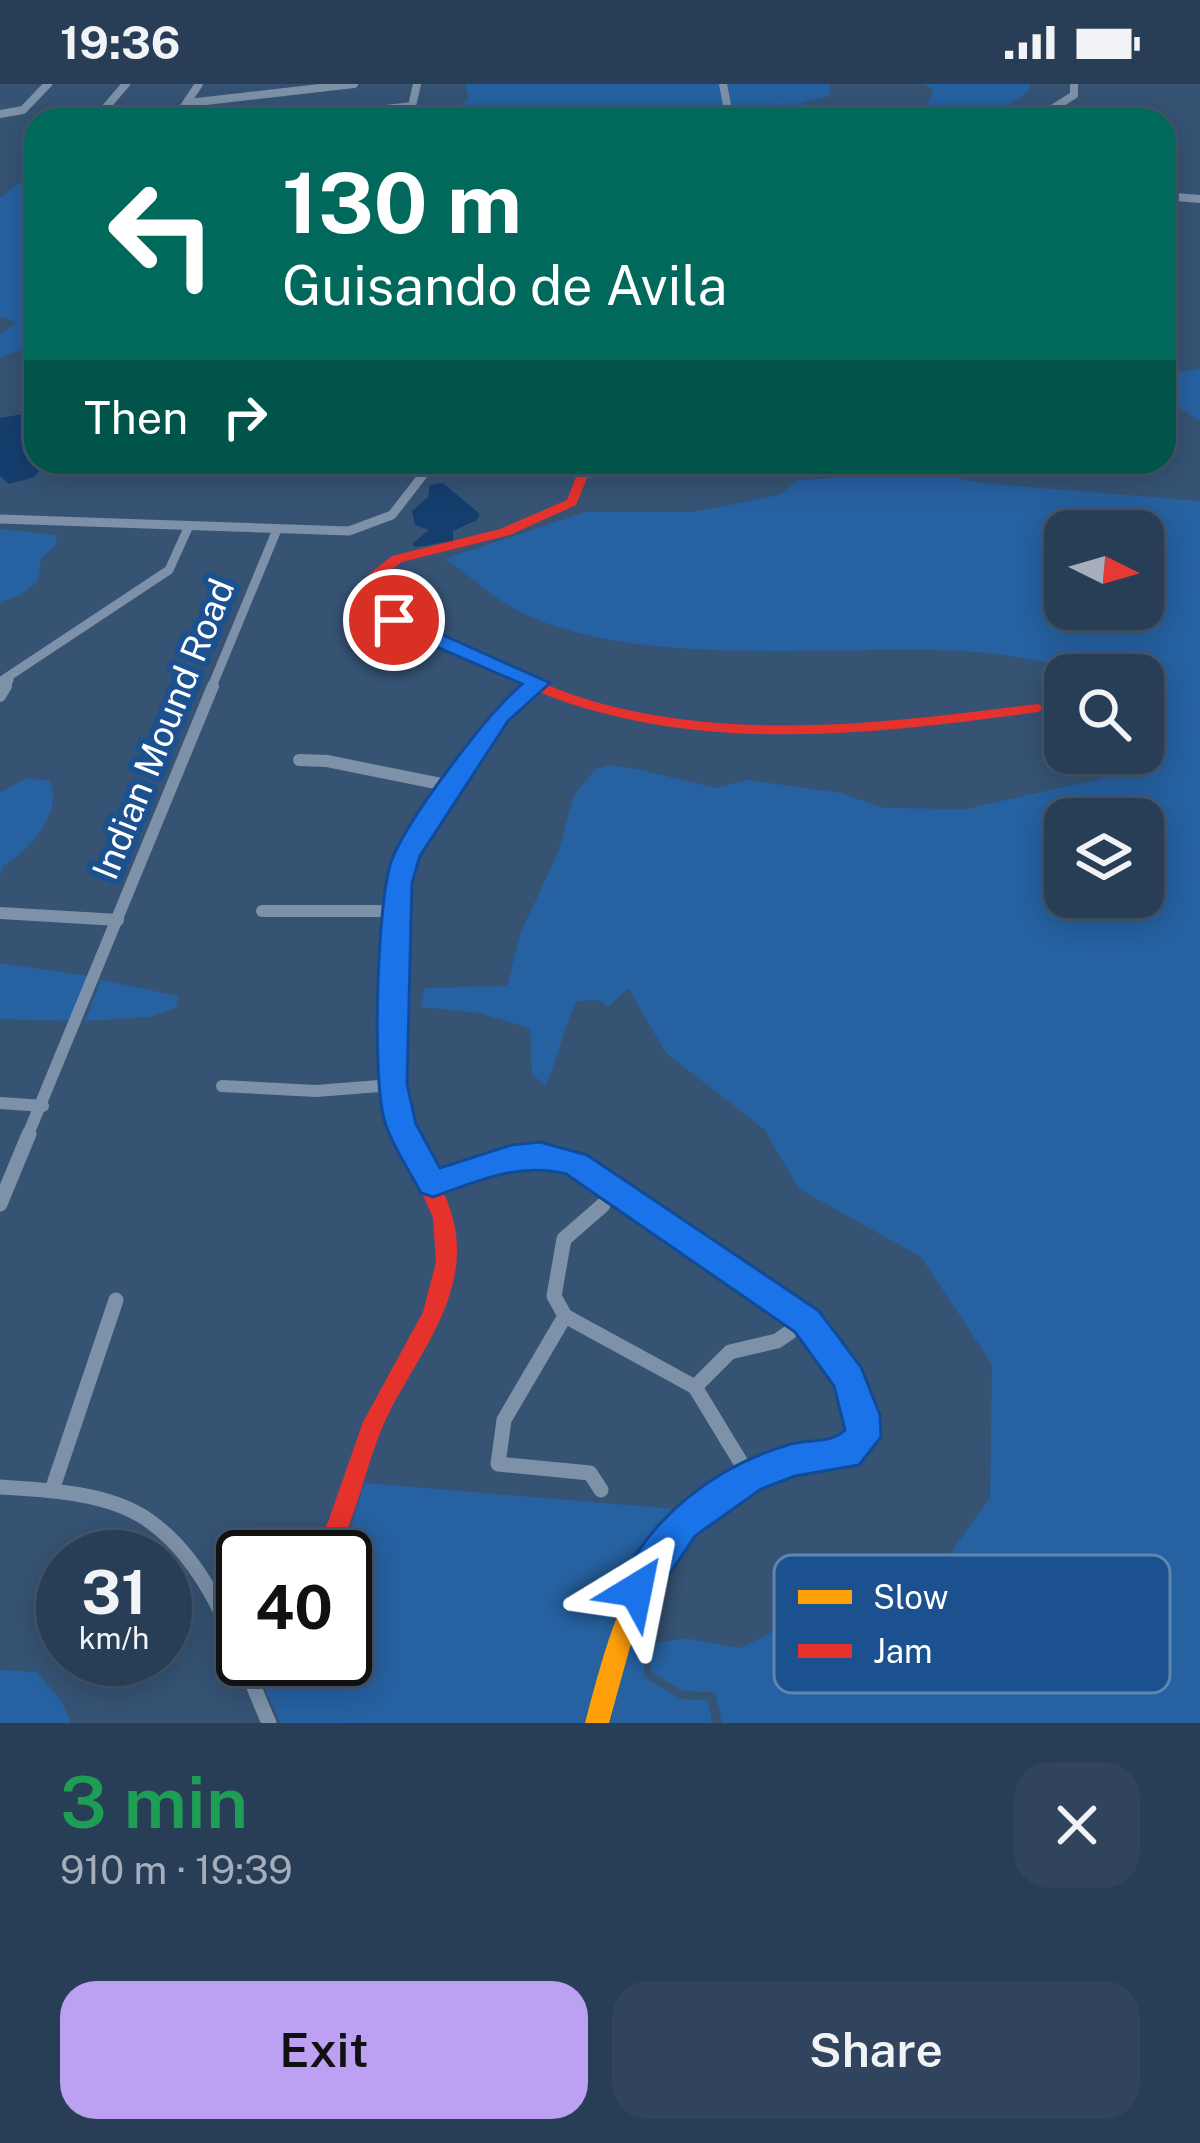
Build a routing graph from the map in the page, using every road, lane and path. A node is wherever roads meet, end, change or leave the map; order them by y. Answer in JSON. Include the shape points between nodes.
{"nodes":[{"id":1,"x":48,"y":84,"type":"edge"},
{"id":2,"x":126,"y":84,"type":"edge"},
{"id":3,"x":199,"y":84,"type":"edge"},
{"id":4,"x":354,"y":84,"type":"edge"},
{"id":5,"x":418,"y":84,"type":"edge"},
{"id":6,"x":1075,"y":84,"type":"edge"},
{"id":7,"x":188,"y":103,"type":"junction"},
{"id":8,"x":25,"y":108,"type":"edge"},
{"id":9,"x":105,"y":108,"type":"edge"},
{"id":10,"x":184,"y":108,"type":"edge"},
{"id":11,"x":398,"y":108,"type":"edge"},
{"id":12,"x":1054,"y":108,"type":"edge"},
{"id":13,"x":424,"y":474,"type":"edge"},
{"id":14,"x":583,"y":474,"type":"edge"},
{"id":15,"x":0,"y":519,"type":"edge"},
{"id":16,"x":188,"y":528,"type":"junction"},
{"id":17,"x":276,"y":532,"type":"junction"},
{"id":18,"x":4,"y":681,"type":"edge"},
{"id":19,"x":538,"y":683,"type":"junction"},
{"id":20,"x":0,"y":696,"type":"edge"},
{"id":21,"x":1038,"y":708,"type":"dead end"},
{"id":22,"x":299,"y":760,"type":"dead end"},
{"id":23,"x":451,"y":786,"type":"junction"},
{"id":24,"x":397,"y":910,"type":"junction"},
{"id":25,"x":262,"y":911,"type":"dead end"},
{"id":26,"x":0,"y":913,"type":"edge"},
{"id":27,"x":118,"y":920,"type":"junction"},
{"id":28,"x":392,"y":1084,"type":"junction"},
{"id":29,"x":222,"y":1086,"type":"dead end"},
{"id":30,"x":0,"y":1103,"type":"edge"},
{"id":31,"x":43,"y":1106,"type":"junction"},
{"id":32,"x":433,"y":1184,"type":"junction"},
{"id":33,"x":0,"y":1204,"type":"edge"},
{"id":34,"x":603,"y":1204,"type":"dead end"},
{"id":35,"x":116,"y":1300,"type":"dead end"},
{"id":36,"x":565,"y":1316,"type":"junction"},
{"id":37,"x":790,"y":1332,"type":"dead end"},
{"id":38,"x":694,"y":1387,"type":"junction"},
{"id":39,"x":749,"y":1476,"type":"junction"},
{"id":40,"x":0,"y":1487,"type":"edge"},
{"id":41,"x":52,"y":1490,"type":"junction"},
{"id":42,"x":601,"y":1490,"type":"dead end"},
{"id":43,"x":341,"y":1530,"type":"edge"},
{"id":44,"x":216,"y":1601,"type":"edge"},
{"id":45,"x":256,"y":1686,"type":"edge"},
{"id":46,"x":269,"y":1723,"type":"edge"},
{"id":47,"x":597,"y":1723,"type":"edge"}],
"edges":[{"from":1,"to":8,"type":"street"},
{"from":2,"to":9,"type":"street"},
{"from":3,"to":7,"type":"street"},
{"from":4,"to":7,"type":"street"},
{"from":5,"to":11,"type":"street","via":[[412,106]]},
{"from":6,"to":12,"type":"street","via":[[1074,95]]},
{"from":7,"to":10,"type":"street"},
{"from":13,"to":17,"type":"street","via":[[392,515],[373,525]]},
{"from":14,"to":19,"type":"street","via":[[572,502],[505,532],[397,559],[376,574],[370,601],[394,620]]},
{"from":15,"to":16,"type":"street","name":"Indian Mound Road"},
{"from":16,"to":17,"type":"street","name":"Indian Mound Road"},
{"from":16,"to":18,"type":"street","via":[[158,579]]},
{"from":17,"to":27,"type":"street","name":"Indian Mound Road"},
{"from":18,"to":20,"type":"street"},
{"from":19,"to":21,"type":"street","via":[[617,712],[752,728],[897,727]]},
{"from":19,"to":23,"type":"street","via":[[500,716]]},
{"from":22,"to":23,"type":"street"},
{"from":23,"to":24,"type":"street","via":[[407,855]]},
{"from":24,"to":25,"type":"street"},
{"from":24,"to":28,"type":"street"},
{"from":26,"to":27,"type":"street"},
{"from":27,"to":31,"type":"street","name":"Indian Mound Road"},
{"from":28,"to":29,"type":"street","via":[[316,1091]]},
{"from":28,"to":32,"type":"street","via":[[400,1124]]},
{"from":30,"to":31,"type":"street"},
{"from":31,"to":33,"type":"street","name":"Indian Mound Road"},
{"from":32,"to":39,"type":"street","via":[[511,1158],[576,1164],[807,1321],[849,1378],[863,1437],[846,1453]]},
{"from":32,"to":43,"type":"street","via":[[447,1253],[434,1322],[370,1428]]},
{"from":34,"to":36,"type":"street","via":[[564,1239],[554,1296]]},
{"from":35,"to":41,"type":"street"},
{"from":36,"to":38,"type":"street"},
{"from":36,"to":42,"type":"street","via":[[504,1420],[498,1465],[590,1473]]},
{"from":37,"to":38,"type":"street","via":[[730,1352]]},
{"from":38,"to":39,"type":"street"},
{"from":39,"to":47,"type":"street","via":[[682,1523],[636,1590]]},
{"from":40,"to":41,"type":"street"},
{"from":41,"to":44,"type":"street","via":[[144,1517]]},
{"from":45,"to":46,"type":"street"}]}
